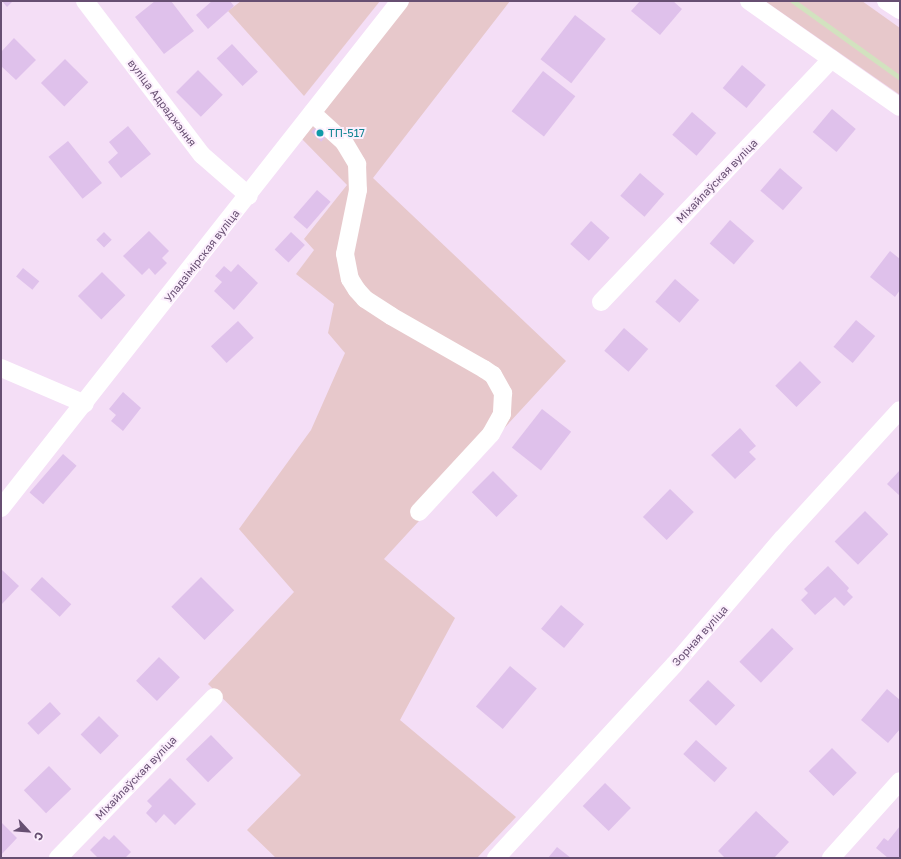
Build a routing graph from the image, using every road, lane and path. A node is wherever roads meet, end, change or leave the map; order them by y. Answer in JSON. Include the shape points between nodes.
{"nodes":[{"id":1,"x":86,"y":1,"type":"edge"},
{"id":2,"x":400,"y":1,"type":"edge"},
{"id":3,"x":749,"y":1,"type":"edge"},
{"id":4,"x":886,"y":1,"type":"edge"},
{"id":5,"x":900,"y":10,"type":"edge"},
{"id":6,"x":832,"y":59,"type":"junction"},
{"id":7,"x":900,"y":107,"type":"edge"},
{"id":8,"x":312,"y":112,"type":"junction"},
{"id":9,"x":249,"y":196,"type":"junction"},
{"id":10,"x":602,"y":302,"type":"dead end"},
{"id":11,"x":1,"y":368,"type":"edge"},
{"id":12,"x":85,"y":404,"type":"junction"},
{"id":13,"x":900,"y":410,"type":"edge"},
{"id":14,"x":1,"y":508,"type":"edge"},
{"id":15,"x":419,"y":512,"type":"dead end"},
{"id":16,"x":214,"y":698,"type":"dead end"},
{"id":17,"x":900,"y":781,"type":"edge"},
{"id":18,"x":58,"y":858,"type":"edge"},
{"id":19,"x":496,"y":858,"type":"edge"},
{"id":20,"x":831,"y":858,"type":"edge"}],
"edges":[{"from":1,"to":9,"type":"street","name":"вуліца Адраджэння","via":[[202,155]]},
{"from":2,"to":8,"type":"street","name":"Уладзімірская вуліца"},
{"from":3,"to":6,"type":"street"},
{"from":4,"to":5,"type":"street"},
{"from":6,"to":7,"type":"street"},
{"from":6,"to":10,"type":"street","name":"Міхайлаўская вуліца"},
{"from":8,"to":9,"type":"street","name":"Уладзімірская вуліца"},
{"from":8,"to":15,"type":"street","via":[[344,142],[357,164],[358,190],[345,254],[350,279],[357,290],[365,299],[391,316],[493,375],[503,393],[502,414],[495,429]]},
{"from":9,"to":12,"type":"street","name":"Уладзімірская вуліца"},
{"from":11,"to":12,"type":"street"},
{"from":12,"to":14,"type":"street","name":"Уладзімірская вуліца"},
{"from":13,"to":19,"type":"street","name":"Зорная вуліца","via":[[783,538],[704,632]]},
{"from":16,"to":18,"type":"street","name":"Міхайлаўская вуліца"},
{"from":17,"to":20,"type":"street"}]}
